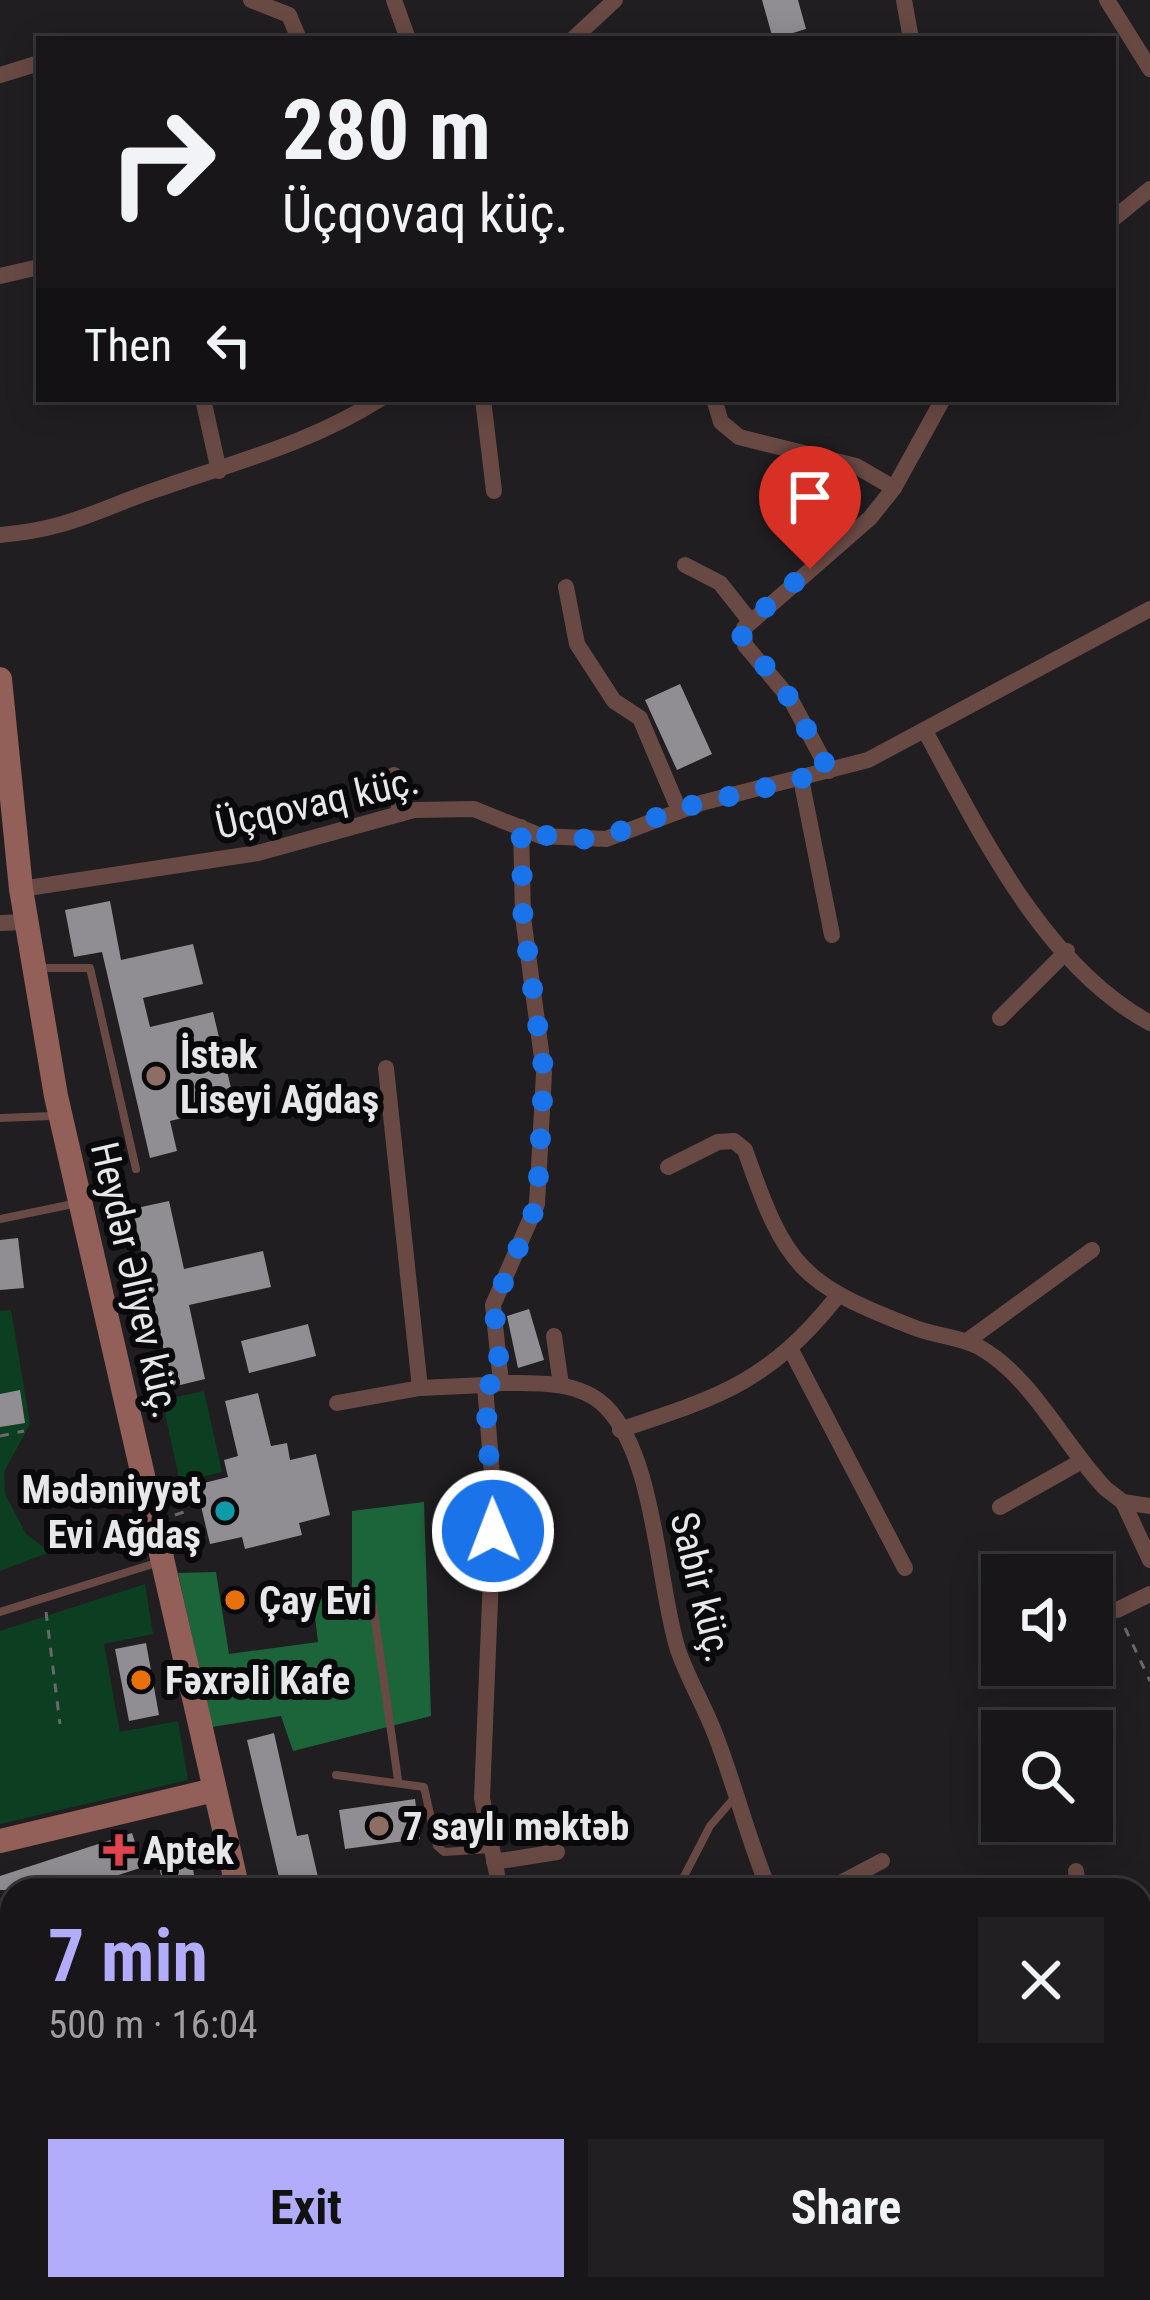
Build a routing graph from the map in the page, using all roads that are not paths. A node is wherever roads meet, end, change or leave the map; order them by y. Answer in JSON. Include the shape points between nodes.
{"nodes":[{"id":1,"x":251,"y":0,"type":"edge"},
{"id":2,"x":394,"y":0,"type":"edge"},
{"id":3,"x":614,"y":0,"type":"edge"},
{"id":4,"x":904,"y":0,"type":"edge"},
{"id":5,"x":1107,"y":0,"type":"edge"},
{"id":6,"x":297,"y":36,"type":"edge"},
{"id":7,"x":407,"y":36,"type":"edge"},
{"id":8,"x":577,"y":36,"type":"edge"},
{"id":9,"x":910,"y":36,"type":"edge"},
{"id":10,"x":36,"y":65,"type":"edge"},
{"id":11,"x":1150,"y":69,"type":"edge"},
{"id":12,"x":0,"y":75,"type":"edge"},
{"id":13,"x":1150,"y":189,"type":"edge"},
{"id":14,"x":1116,"y":217,"type":"edge"},
{"id":15,"x":36,"y":268,"type":"edge"},
{"id":16,"x":0,"y":276,"type":"edge"},
{"id":17,"x":203,"y":402,"type":"edge"},
{"id":18,"x":375,"y":402,"type":"edge"},
{"id":19,"x":483,"y":402,"type":"edge"},
{"id":20,"x":715,"y":402,"type":"edge"},
{"id":21,"x":941,"y":402,"type":"edge"},
{"id":22,"x":219,"y":471,"type":"junction"},
{"id":23,"x":894,"y":488,"type":"junction"},
{"id":24,"x":494,"y":491,"type":"dead end"},
{"id":25,"x":0,"y":535,"type":"edge"},
{"id":26,"x":685,"y":565,"type":"dead end"},
{"id":27,"x":566,"y":587,"type":"dead end"},
{"id":28,"x":1150,"y":609,"type":"edge"},
{"id":29,"x":750,"y":621,"type":"junction"},
{"id":30,"x":1,"y":693,"type":"edge"},
{"id":31,"x":926,"y":731,"type":"junction"},
{"id":32,"x":829,"y":771,"type":"junction"},
{"id":33,"x":394,"y":775,"type":"dead end"},
{"id":34,"x":801,"y":779,"type":"junction"},
{"id":35,"x":679,"y":810,"type":"junction"},
{"id":36,"x":400,"y":814,"type":"junction"},
{"id":37,"x":521,"y":827,"type":"junction"},
{"id":38,"x":21,"y":889,"type":"junction"},
{"id":39,"x":13,"y":923,"type":"edge"},
{"id":40,"x":832,"y":935,"type":"dead end"},
{"id":41,"x":1067,"y":951,"type":"junction"},
{"id":42,"x":32,"y":969,"type":"junction"},
{"id":43,"x":1000,"y":1018,"type":"dead end"},
{"id":44,"x":1150,"y":1023,"type":"edge"},
{"id":45,"x":386,"y":1068,"type":"dead end"},
{"id":46,"x":61,"y":1116,"type":"junction"},
{"id":47,"x":0,"y":1118,"type":"edge"},
{"id":48,"x":668,"y":1167,"type":"dead end"},
{"id":49,"x":136,"y":1169,"type":"dead end"},
{"id":50,"x":81,"y":1202,"type":"junction"},
{"id":51,"x":0,"y":1219,"type":"edge"},
{"id":52,"x":1092,"y":1250,"type":"dead end"},
{"id":53,"x":836,"y":1298,"type":"junction"},
{"id":54,"x":554,"y":1336,"type":"dead end"},
{"id":55,"x":967,"y":1342,"type":"junction"},
{"id":56,"x":792,"y":1352,"type":"junction"},
{"id":57,"x":493,"y":1384,"type":"junction"},
{"id":58,"x":561,"y":1385,"type":"junction"},
{"id":59,"x":419,"y":1388,"type":"junction"},
{"id":60,"x":337,"y":1403,"type":"dead end"},
{"id":61,"x":620,"y":1430,"type":"junction"},
{"id":62,"x":1080,"y":1462,"type":"junction"},
{"id":63,"x":1124,"y":1502,"type":"junction"},
{"id":64,"x":1150,"y":1506,"type":"edge"},
{"id":65,"x":1000,"y":1507,"type":"dead end"},
{"id":66,"x":164,"y":1560,"type":"junction"},
{"id":67,"x":1150,"y":1560,"type":"edge"},
{"id":68,"x":905,"y":1568,"type":"dead end"},
{"id":69,"x":1150,"y":1594,"type":"edge"},
{"id":70,"x":373,"y":1605,"type":"dead end"},
{"id":71,"x":1117,"y":1610,"type":"road end"},
{"id":72,"x":0,"y":1612,"type":"edge"},
{"id":73,"x":336,"y":1775,"type":"dead end"},
{"id":74,"x":398,"y":1780,"type":"junction"},
{"id":75,"x":214,"y":1790,"type":"junction"},
{"id":76,"x":736,"y":1796,"type":"junction"},
{"id":77,"x":0,"y":1841,"type":"edge"},
{"id":78,"x":557,"y":1852,"type":"dead end"},
{"id":79,"x":882,"y":1861,"type":"dead end"},
{"id":80,"x":494,"y":1873,"type":"edge"},
{"id":81,"x":235,"y":1878,"type":"edge"},
{"id":82,"x":683,"y":1878,"type":"edge"},
{"id":83,"x":765,"y":1878,"type":"edge"},
{"id":84,"x":850,"y":1878,"type":"edge"}],
"edges":[{"from":1,"to":6,"type":"street","via":[[289,15]]},
{"from":2,"to":7,"type":"street"},
{"from":3,"to":8,"type":"street"},
{"from":4,"to":9,"type":"street"},
{"from":5,"to":11,"type":"street"},
{"from":10,"to":12,"type":"street"},
{"from":13,"to":14,"type":"street"},
{"from":15,"to":16,"type":"street"},
{"from":17,"to":22,"type":"street"},
{"from":18,"to":22,"type":"street"},
{"from":19,"to":24,"type":"street"},
{"from":20,"to":23,"type":"street","via":[[721,422],[740,437],[856,466]]},
{"from":21,"to":23,"type":"street"},
{"from":22,"to":25,"type":"street","via":[[90,519]]},
{"from":23,"to":29,"type":"street"},
{"from":26,"to":29,"type":"street","via":[[720,583]]},
{"from":27,"to":35,"type":"street","via":[[577,644],[614,701],[640,718]]},
{"from":28,"to":31,"type":"street","name":"Üçqovaq küç."},
{"from":29,"to":32,"type":"street","via":[[746,645],[791,700]]},
{"from":30,"to":38,"type":"main road","name":"Heydər Əliyev küç."},
{"from":31,"to":32,"type":"street","name":"Üçqovaq küç."},
{"from":31,"to":41,"type":"street","via":[[1003,875]]},
{"from":32,"to":34,"type":"street","name":"Üçqovaq küç."},
{"from":33,"to":36,"type":"street"},
{"from":34,"to":35,"type":"street","name":"Üçqovaq küç."},
{"from":34,"to":40,"type":"street"},
{"from":35,"to":37,"type":"street","name":"Üçqovaq küç.","via":[[586,842]]},
{"from":36,"to":37,"type":"street","name":"Üçqovaq küç.","via":[[474,809]]},
{"from":36,"to":38,"type":"street","name":"Üçqovaq küç.","via":[[258,853]]},
{"from":37,"to":57,"type":"street","via":[[523,917],[544,1072],[537,1204],[494,1305]]},
{"from":38,"to":39,"type":"main road","name":"Heydər Əliyev küç."},
{"from":39,"to":42,"type":"main road","name":"Heydər Əliyev küç."},
{"from":41,"to":43,"type":"street"},
{"from":41,"to":44,"type":"street"},
{"from":42,"to":46,"type":"main road","name":"Heydər Əliyev küç."},
{"from":42,"to":49,"type":"lane","via":[[90,968]]},
{"from":45,"to":59,"type":"street"},
{"from":46,"to":47,"type":"lane"},
{"from":46,"to":50,"type":"main road","name":"Heydər Əliyev küç."},
{"from":48,"to":53,"type":"street","via":[[718,1142],[745,1150],[783,1247]]},
{"from":50,"to":51,"type":"lane"},
{"from":50,"to":66,"type":"main road","name":"Heydər Əliyev küç."},
{"from":52,"to":55,"type":"street"},
{"from":53,"to":55,"type":"street"},
{"from":53,"to":56,"type":"street"},
{"from":54,"to":58,"type":"street"},
{"from":55,"to":62,"type":"street","via":[[1025,1388]]},
{"from":56,"to":61,"type":"street","via":[[709,1400]]},
{"from":56,"to":68,"type":"street"},
{"from":57,"to":58,"type":"street","name":"Sabir küç."},
{"from":57,"to":59,"type":"street","name":"Sabir küç."},
{"from":57,"to":80,"type":"street","via":[[481,1770]]},
{"from":58,"to":61,"type":"street","name":"Sabir küç.","via":[[608,1408]]},
{"from":59,"to":60,"type":"street","name":"Sabir küç."},
{"from":61,"to":76,"type":"street","name":"Sabir küç.","via":[[646,1497],[677,1647]]},
{"from":62,"to":63,"type":"street"},
{"from":62,"to":65,"type":"street"},
{"from":63,"to":64,"type":"street"},
{"from":63,"to":67,"type":"street"},
{"from":66,"to":72,"type":"lane"},
{"from":66,"to":75,"type":"main road","name":"Heydər Əliyev küç."},
{"from":69,"to":71,"type":"street"},
{"from":70,"to":74,"type":"lane"},
{"from":73,"to":74,"type":"lane"},
{"from":74,"to":80,"type":"lane","via":[[424,1786],[437,1846]]},
{"from":75,"to":77,"type":"main road"},
{"from":75,"to":81,"type":"main road","name":"Heydər Əliyev küç."},
{"from":76,"to":82,"type":"lane"},
{"from":76,"to":83,"type":"street","name":"Sabir küç."},
{"from":78,"to":80,"type":"street"},
{"from":79,"to":84,"type":"street"}]}
